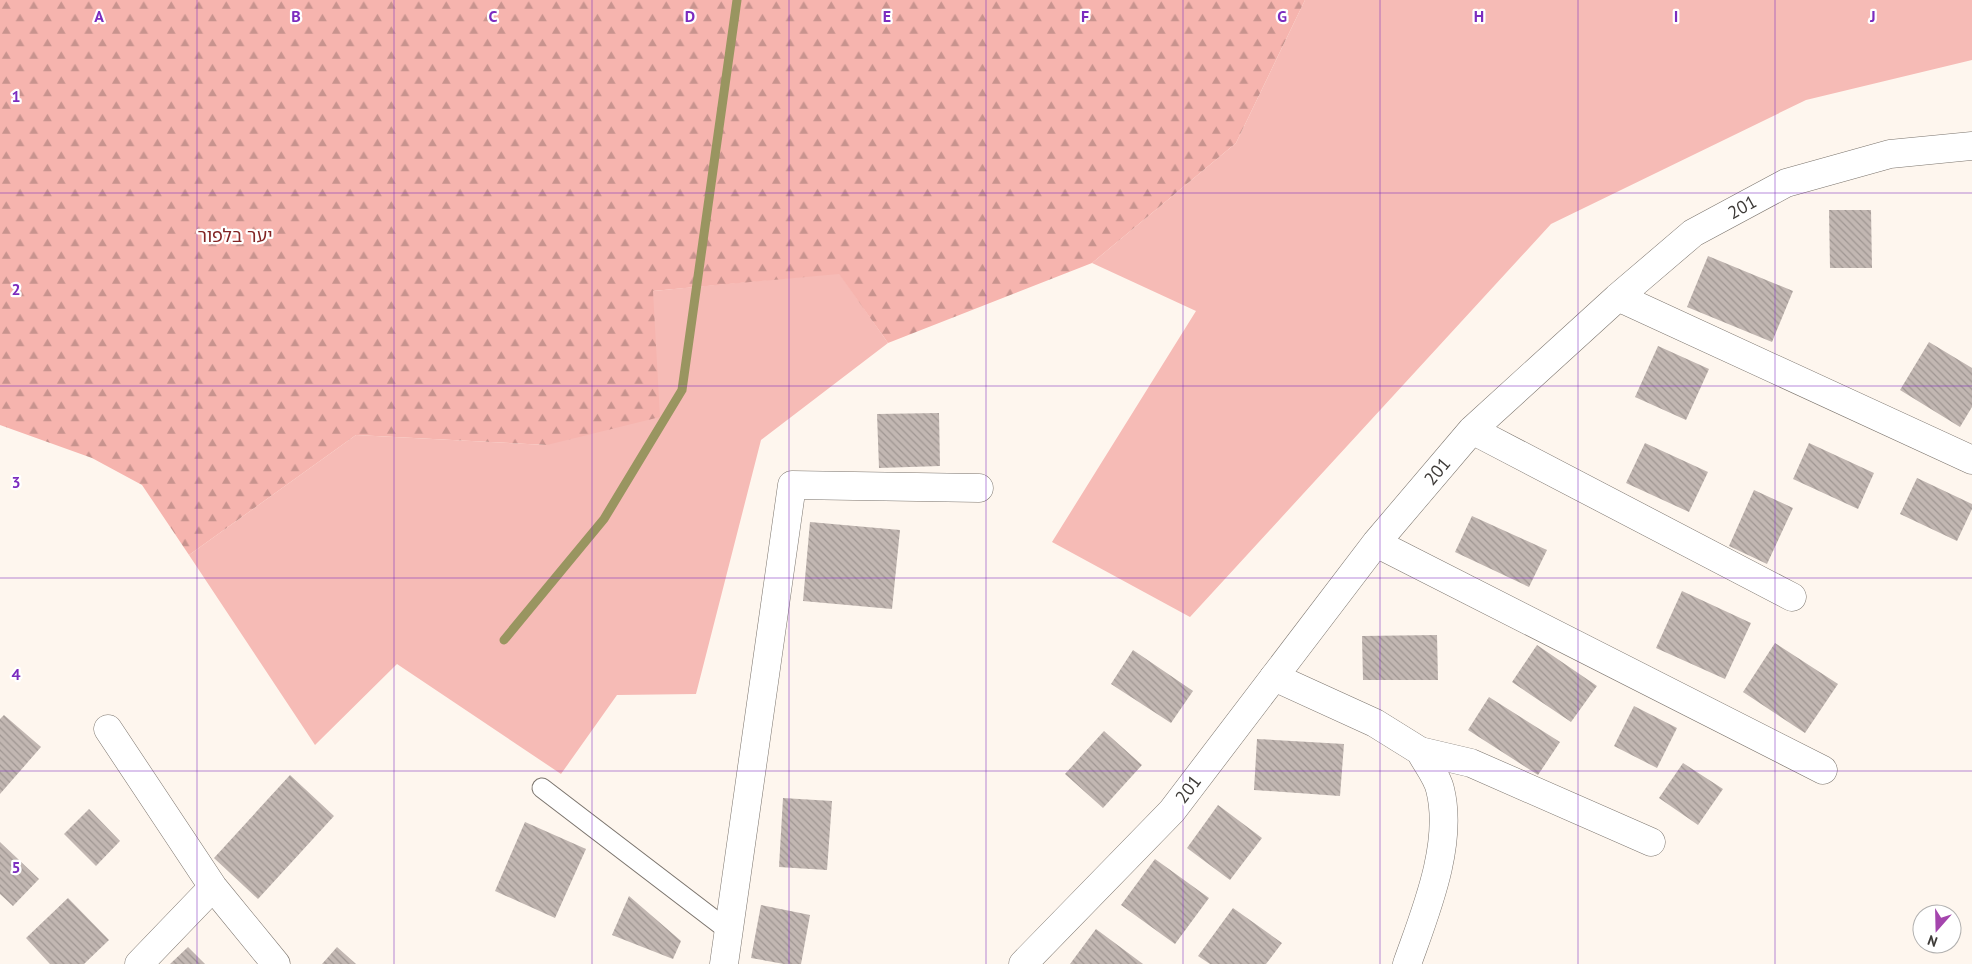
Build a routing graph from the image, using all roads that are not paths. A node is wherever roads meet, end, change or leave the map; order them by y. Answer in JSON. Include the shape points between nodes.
{"nodes":[{"id":1,"x":1972,"y":146,"type":"edge"},
{"id":2,"x":1618,"y":297,"type":"junction"},
{"id":3,"x":1472,"y":430,"type":"junction"},
{"id":4,"x":1972,"y":460,"type":"edge"},
{"id":5,"x":979,"y":488,"type":"dead end"},
{"id":6,"x":1376,"y":543,"type":"junction"},
{"id":7,"x":1792,"y":597,"type":"dead end"},
{"id":8,"x":1274,"y":677,"type":"junction"},
{"id":9,"x":108,"y":729,"type":"dead end"},
{"id":10,"x":1420,"y":751,"type":"junction"},
{"id":11,"x":1823,"y":770,"type":"dead end"},
{"id":12,"x":542,"y":788,"type":"dead end"},
{"id":13,"x":1651,"y":842,"type":"dead end"},
{"id":14,"x":213,"y":887,"type":"junction"},
{"id":15,"x":729,"y":931,"type":"junction"},
{"id":16,"x":139,"y":964,"type":"edge"},
{"id":17,"x":276,"y":964,"type":"edge"},
{"id":18,"x":724,"y":964,"type":"edge"},
{"id":19,"x":1023,"y":964,"type":"edge"},
{"id":20,"x":1407,"y":964,"type":"edge"}],
"edges":[{"from":1,"to":2,"type":"street","name":"201","via":[[1890,154],[1786,183],[1693,233]]},
{"from":2,"to":3,"type":"street","name":"201"},
{"from":2,"to":4,"type":"street"},
{"from":3,"to":6,"type":"street","name":"201"},
{"from":3,"to":7,"type":"street"},
{"from":5,"to":15,"type":"street","via":[[792,485]]},
{"from":6,"to":8,"type":"street","name":"201"},
{"from":6,"to":11,"type":"street"},
{"from":8,"to":10,"type":"street","via":[[1375,723]]},
{"from":8,"to":19,"type":"street","name":"201","via":[[1172,811]]},
{"from":9,"to":14,"type":"street"},
{"from":10,"to":13,"type":"street","via":[[1470,763]]},
{"from":10,"to":20,"type":"street","via":[[1440,788],[1443,834],[1432,892]]},
{"from":12,"to":15,"type":"lane"},
{"from":14,"to":16,"type":"street"},
{"from":14,"to":17,"type":"street"},
{"from":15,"to":18,"type":"street"}]}
